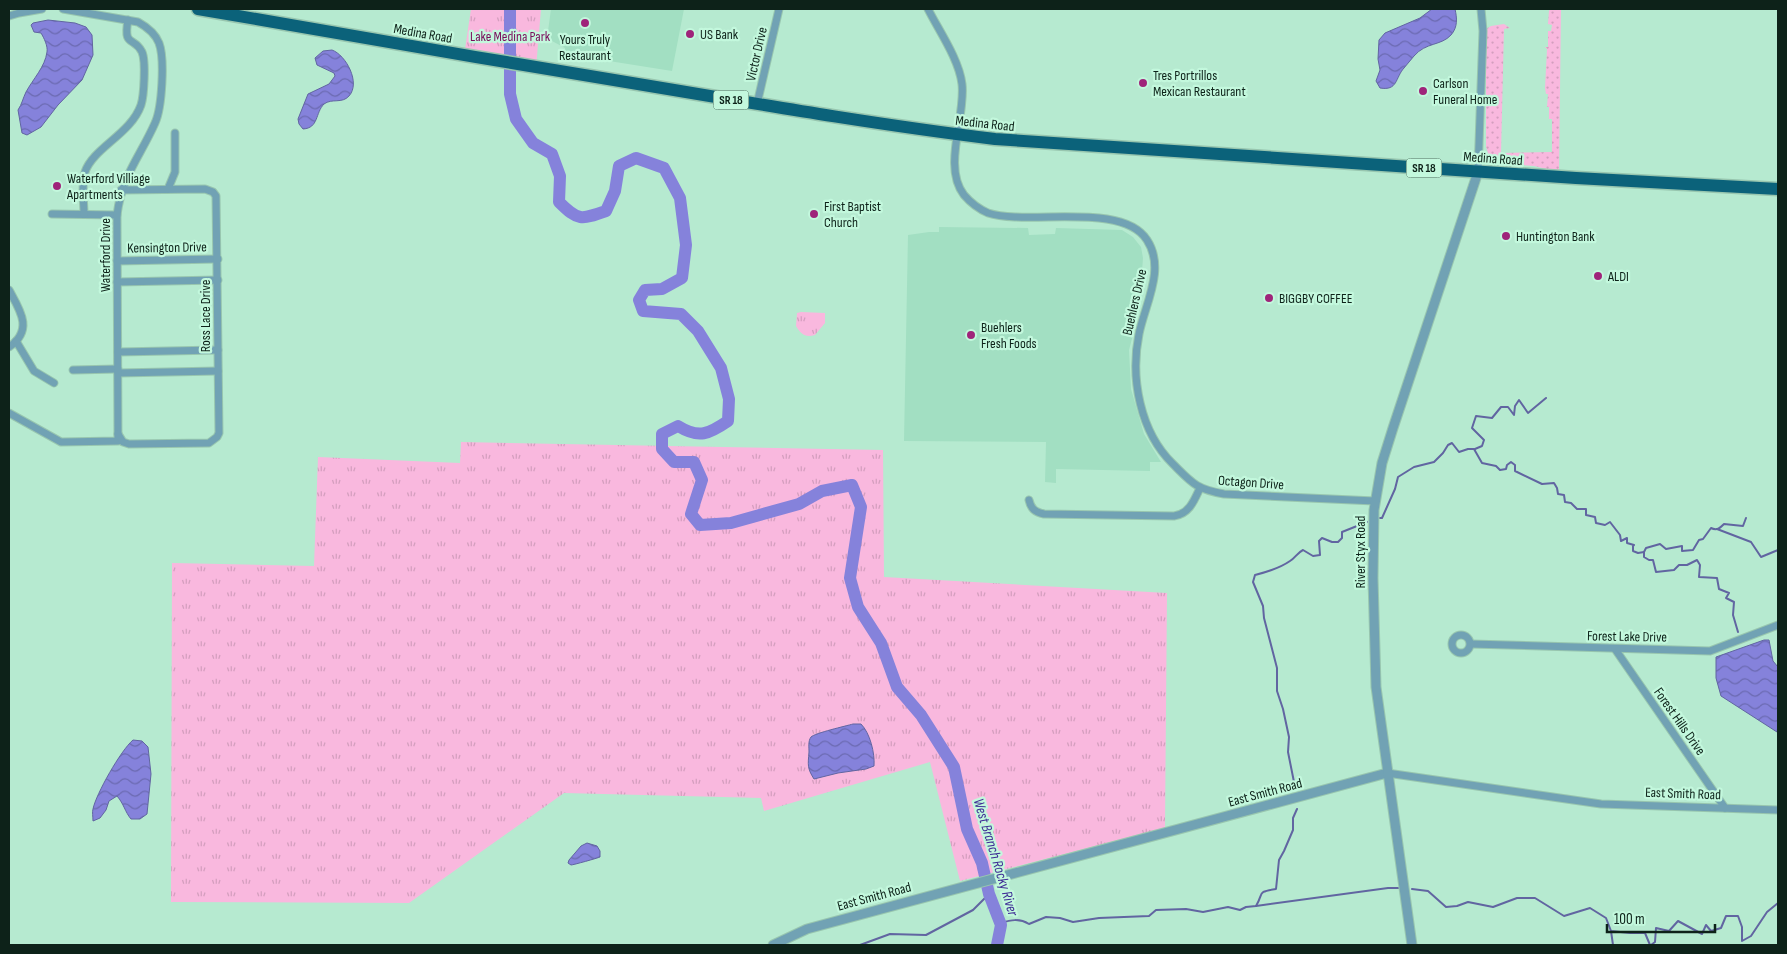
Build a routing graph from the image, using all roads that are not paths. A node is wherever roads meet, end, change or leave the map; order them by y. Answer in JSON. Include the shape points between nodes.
{"nodes":[{"id":1,"x":42,"y":9,"type":"edge"},
{"id":2,"x":63,"y":9,"type":"edge"},
{"id":3,"x":198,"y":9,"type":"edge"},
{"id":4,"x":779,"y":9,"type":"edge"},
{"id":5,"x":928,"y":9,"type":"edge"},
{"id":6,"x":1481,"y":9,"type":"edge"},
{"id":7,"x":9,"y":16,"type":"edge"},
{"id":8,"x":128,"y":20,"type":"junction"},
{"id":9,"x":757,"y":104,"type":"junction"},
{"id":10,"x":175,"y":133,"type":"dead end"},
{"id":11,"x":958,"y":135,"type":"junction"},
{"id":12,"x":1478,"y":172,"type":"junction"},
{"id":13,"x":168,"y":189,"type":"junction"},
{"id":14,"x":1778,"y":189,"type":"edge"},
{"id":15,"x":121,"y":190,"type":"junction"},
{"id":16,"x":52,"y":214,"type":"dead end"},
{"id":17,"x":84,"y":214,"type":"junction"},
{"id":18,"x":117,"y":215,"type":"junction"},
{"id":19,"x":218,"y":259,"type":"junction"},
{"id":20,"x":117,"y":261,"type":"junction"},
{"id":21,"x":218,"y":280,"type":"junction"},
{"id":22,"x":117,"y":282,"type":"junction"},
{"id":23,"x":9,"y":290,"type":"edge"},
{"id":24,"x":16,"y":341,"type":"junction"},
{"id":25,"x":9,"y":347,"type":"edge"},
{"id":26,"x":218,"y":350,"type":"junction"},
{"id":27,"x":118,"y":352,"type":"junction"},
{"id":28,"x":73,"y":370,"type":"dead end"},
{"id":29,"x":118,"y":371,"type":"junction"},
{"id":30,"x":218,"y":371,"type":"junction"},
{"id":31,"x":54,"y":383,"type":"dead end"},
{"id":32,"x":9,"y":413,"type":"edge"},
{"id":33,"x":118,"y":434,"type":"junction"},
{"id":34,"x":1200,"y":488,"type":"junction"},
{"id":35,"x":1029,"y":500,"type":"dead end"},
{"id":36,"x":1375,"y":501,"type":"junction"},
{"id":37,"x":1778,"y":625,"type":"edge"},
{"id":38,"x":1471,"y":644,"type":"dead end"},
{"id":39,"x":1615,"y":649,"type":"junction"},
{"id":40,"x":1387,"y":773,"type":"junction"},
{"id":41,"x":1725,"y":808,"type":"junction"},
{"id":42,"x":1778,"y":810,"type":"edge"},
{"id":43,"x":773,"y":945,"type":"edge"},
{"id":44,"x":1412,"y":945,"type":"edge"}],
"edges":[{"from":1,"to":7,"type":"street"},
{"from":2,"to":8,"type":"street","name":"Waterford Drive"},
{"from":3,"to":9,"type":"highway","name":"Medina Road","number":"SR 18"},
{"from":4,"to":9,"type":"street","name":"Victor Drive"},
{"from":5,"to":11,"type":"street","name":"Buehlers Drive","via":[[960,72],[963,95]]},
{"from":6,"to":12,"type":"street"},
{"from":8,"to":15,"type":"street","name":"Waterford Drive","via":[[145,26],[156,36],[161,52],[161,101],[155,123]]},
{"from":8,"to":17,"type":"street","via":[[128,38],[143,56],[142,98],[130,125],[85,170]]},
{"from":9,"to":11,"type":"highway","name":"Medina Road","number":"SR 18"},
{"from":10,"to":13,"type":"street","via":[[175,172]]},
{"from":11,"to":12,"type":"highway","name":"Medina Road","number":"SR 18"},
{"from":11,"to":34,"type":"street","name":"Buehlers Drive","via":[[957,180],[963,194],[978,208],[998,215],[1117,220],[1146,237],[1155,255],[1155,274],[1139,336],[1136,362],[1138,390],[1151,433],[1162,452]]},
{"from":12,"to":14,"type":"highway","name":"Medina Road","number":"SR 18"},
{"from":12,"to":36,"type":"street","name":"River Styx Road","via":[[1382,463]]},
{"from":13,"to":15,"type":"street"},
{"from":13,"to":19,"type":"street","name":"Ross Lace Drive","via":[[213,192],[217,201]]},
{"from":15,"to":18,"type":"street","name":"Waterford Drive"},
{"from":16,"to":17,"type":"street"},
{"from":17,"to":18,"type":"street"},
{"from":18,"to":20,"type":"street","name":"Waterford Drive"},
{"from":19,"to":20,"type":"street","name":"Kensington Drive"},
{"from":19,"to":21,"type":"street","name":"Ross Lace Drive"},
{"from":20,"to":22,"type":"street","name":"Waterford Drive"},
{"from":21,"to":22,"type":"street"},
{"from":21,"to":26,"type":"street","name":"Ross Lace Drive"},
{"from":22,"to":27,"type":"street","name":"Waterford Drive"},
{"from":23,"to":24,"type":"street","via":[[23,321]]},
{"from":24,"to":25,"type":"street"},
{"from":24,"to":31,"type":"street","via":[[34,371]]},
{"from":26,"to":27,"type":"street"},
{"from":26,"to":30,"type":"street","name":"Ross Lace Drive"},
{"from":27,"to":29,"type":"street","name":"Waterford Drive"},
{"from":28,"to":29,"type":"street"},
{"from":29,"to":30,"type":"street"},
{"from":29,"to":33,"type":"street","name":"Waterford Drive"},
{"from":30,"to":33,"type":"street","name":"Ross Lace Drive","via":[[219,433],[213,441],[129,444],[123,442]]},
{"from":32,"to":33,"type":"street","via":[[61,442],[118,441]]},
{"from":34,"to":35,"type":"street","name":"Octagon Drive","via":[[1187,511],[1174,516],[1044,514],[1034,510]]},
{"from":34,"to":36,"type":"street","name":"Octagon Drive","via":[[1224,494]]},
{"from":36,"to":40,"type":"street","name":"River Styx Road","via":[[1376,687]]},
{"from":37,"to":39,"type":"street","name":"Forest Lake Drive","via":[[1710,651]]},
{"from":38,"to":39,"type":"street","name":"Forest Lake Drive"},
{"from":39,"to":41,"type":"street","name":"Forest Hills Drive"},
{"from":40,"to":41,"type":"street","name":"East Smith Road","via":[[1601,804]]},
{"from":40,"to":43,"type":"street","name":"East Smith Road","via":[[807,928]]},
{"from":40,"to":44,"type":"street","name":"River Styx Road"},
{"from":41,"to":42,"type":"street","name":"East Smith Road"}]}
